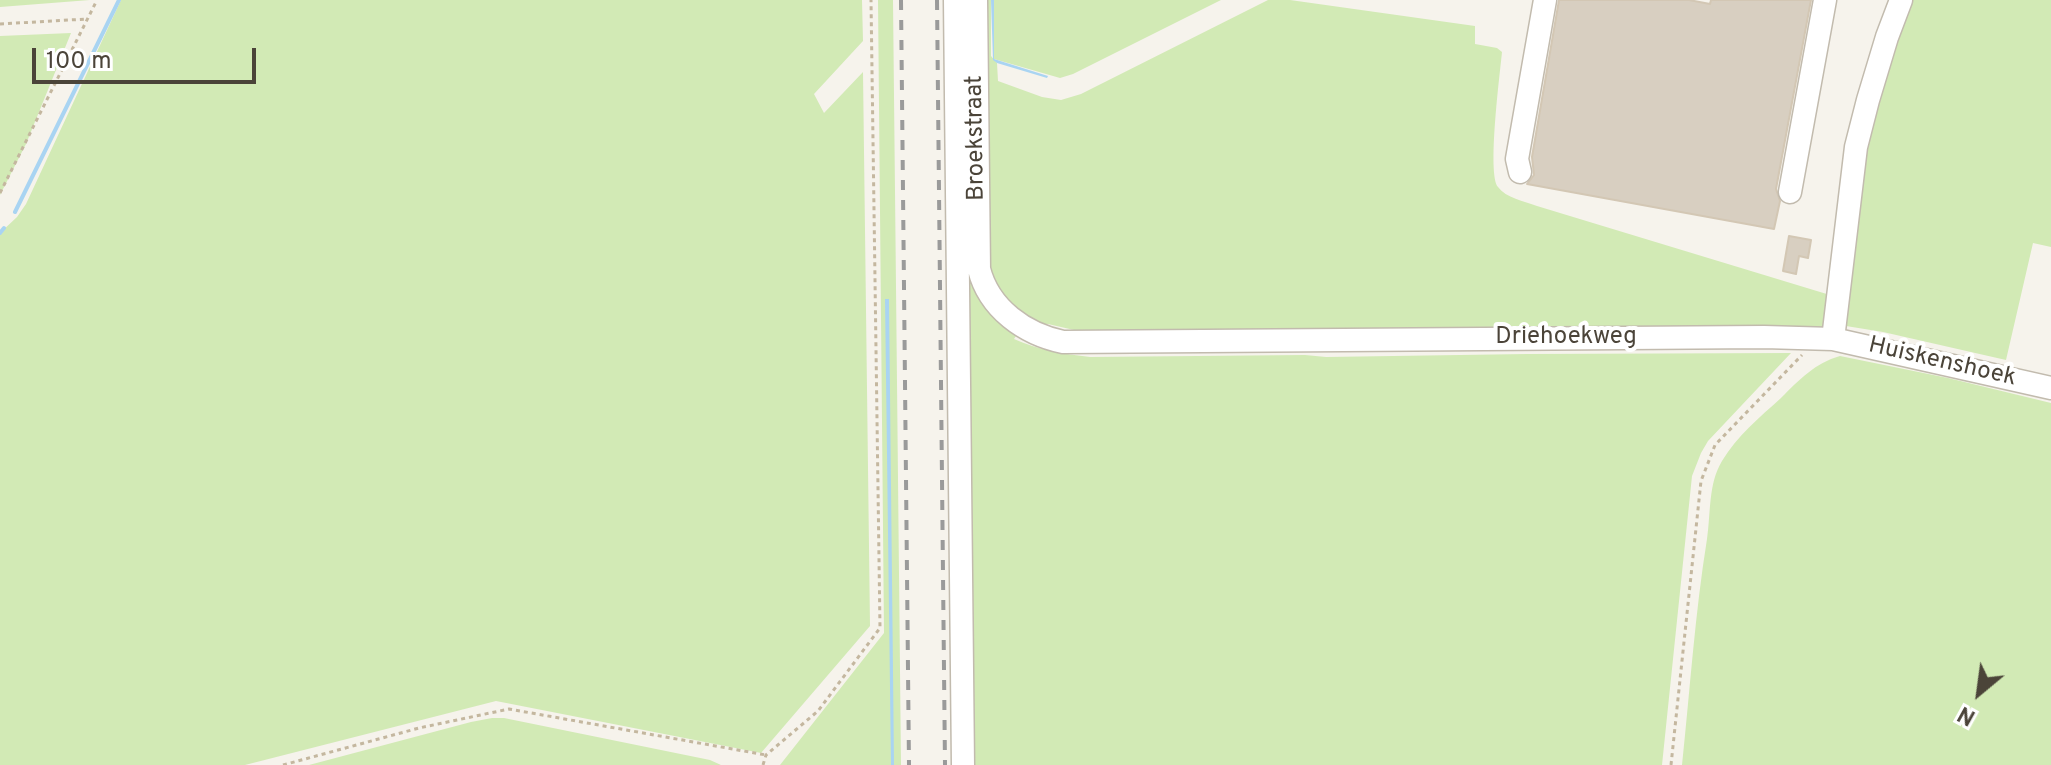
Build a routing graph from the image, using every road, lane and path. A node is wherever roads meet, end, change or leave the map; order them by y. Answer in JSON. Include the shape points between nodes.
{"nodes":[{"id":1,"x":97,"y":0,"type":"edge"},
{"id":2,"x":871,"y":0,"type":"edge"},
{"id":3,"x":955,"y":0,"type":"edge"},
{"id":4,"x":976,"y":0,"type":"edge"},
{"id":5,"x":1545,"y":0,"type":"edge"},
{"id":6,"x":1825,"y":0,"type":"edge"},
{"id":7,"x":1901,"y":0,"type":"edge"},
{"id":8,"x":87,"y":19,"type":"junction"},
{"id":9,"x":0,"y":24,"type":"edge"},
{"id":10,"x":1520,"y":172,"type":"dead end"},
{"id":11,"x":1790,"y":192,"type":"dead end"},
{"id":12,"x":0,"y":193,"type":"edge"},
{"id":13,"x":984,"y":282,"type":"junction"},
{"id":14,"x":958,"y":310,"type":"junction"},
{"id":15,"x":1833,"y":339,"type":"junction"},
{"id":16,"x":2051,"y":388,"type":"edge"},
{"id":17,"x":766,"y":755,"type":"junction"},
{"id":18,"x":283,"y":765,"type":"edge"},
{"id":19,"x":763,"y":765,"type":"edge"},
{"id":20,"x":963,"y":765,"type":"edge"},
{"id":21,"x":1671,"y":765,"type":"edge"}],
"edges":[{"from":1,"to":8,"type":"path"},
{"from":2,"to":17,"type":"path","via":[[880,628],[818,711]]},
{"from":3,"to":14,"type":"street"},
{"from":4,"to":13,"type":"street","name":"Broekstraat","via":[[978,259]]},
{"from":5,"to":10,"type":"street","via":[[1517,159]]},
{"from":6,"to":11,"type":"street"},
{"from":7,"to":15,"type":"street","via":[[1856,147]]},
{"from":8,"to":9,"type":"path"},
{"from":8,"to":12,"type":"path"},
{"from":13,"to":14,"type":"street","via":[[965,292]]},
{"from":13,"to":15,"type":"street","name":"Driehoekweg","via":[[1001,309],[1022,328],[1063,342]]},
{"from":14,"to":20,"type":"street"},
{"from":15,"to":16,"type":"street","name":"Huiskenshoek"},
{"from":15,"to":21,"type":"path","via":[[1809,348],[1715,445],[1701,481]]},
{"from":17,"to":18,"type":"path","via":[[509,709]]},
{"from":17,"to":19,"type":"path"}]}
